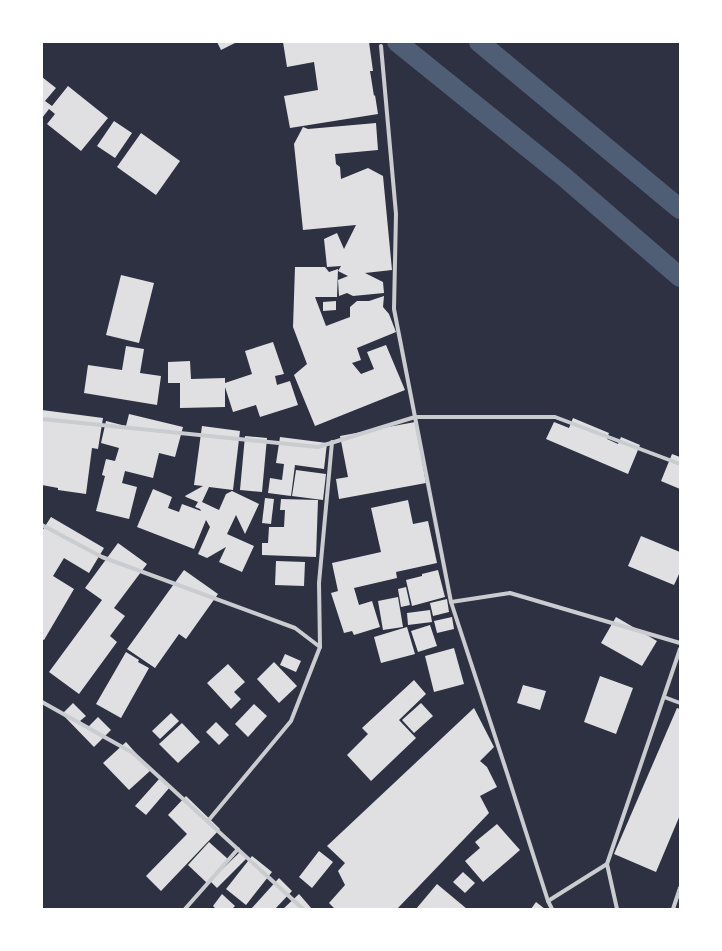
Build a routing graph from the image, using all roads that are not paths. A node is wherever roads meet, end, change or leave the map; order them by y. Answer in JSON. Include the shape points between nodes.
{"nodes":[{"id":1,"x":381,"y":46,"type":"dead end"},
{"id":2,"x":415,"y":417,"type":"junction"},
{"id":3,"x":42,"y":419,"type":"edge"},
{"id":4,"x":332,"y":442,"type":"junction"},
{"id":5,"x":680,"y":464,"type":"edge"},
{"id":6,"x":42,"y":525,"type":"edge"},
{"id":7,"x":451,"y":602,"type":"junction"},
{"id":8,"x":680,"y":643,"type":"edge"},
{"id":9,"x":320,"y":647,"type":"junction"},
{"id":10,"x":680,"y":649,"type":"edge"},
{"id":11,"x":664,"y":697,"type":"junction"},
{"id":12,"x":42,"y":702,"type":"edge"},
{"id":13,"x":680,"y":702,"type":"edge"},
{"id":14,"x":208,"y":821,"type":"junction"},
{"id":15,"x":238,"y":849,"type":"junction"},
{"id":16,"x":607,"y":864,"type":"junction"},
{"id":17,"x":680,"y":888,"type":"edge"},
{"id":18,"x":548,"y":901,"type":"junction"},
{"id":19,"x":185,"y":909,"type":"edge"},
{"id":20,"x":303,"y":909,"type":"edge"},
{"id":21,"x":552,"y":909,"type":"edge"},
{"id":22,"x":617,"y":909,"type":"edge"},
{"id":23,"x":673,"y":909,"type":"edge"}],
"edges":[{"from":1,"to":2,"type":"street","via":[[396,214],[394,309]]},
{"from":2,"to":4,"type":"street"},
{"from":2,"to":5,"type":"street","via":[[555,417]]},
{"from":2,"to":7,"type":"street"},
{"from":3,"to":4,"type":"street","via":[[318,447]]},
{"from":4,"to":9,"type":"street","via":[[319,583]]},
{"from":6,"to":9,"type":"street","via":[[102,557],[295,628]]},
{"from":7,"to":8,"type":"street","via":[[510,593]]},
{"from":7,"to":18,"type":"street"},
{"from":9,"to":14,"type":"street","via":[[291,721]]},
{"from":10,"to":11,"type":"street"},
{"from":11,"to":13,"type":"street"},
{"from":11,"to":16,"type":"street"},
{"from":12,"to":14,"type":"street","via":[[133,753]]},
{"from":14,"to":15,"type":"street"},
{"from":15,"to":19,"type":"street"},
{"from":15,"to":20,"type":"street"},
{"from":16,"to":18,"type":"street"},
{"from":16,"to":22,"type":"street"},
{"from":17,"to":23,"type":"street"},
{"from":18,"to":21,"type":"street"}]}
